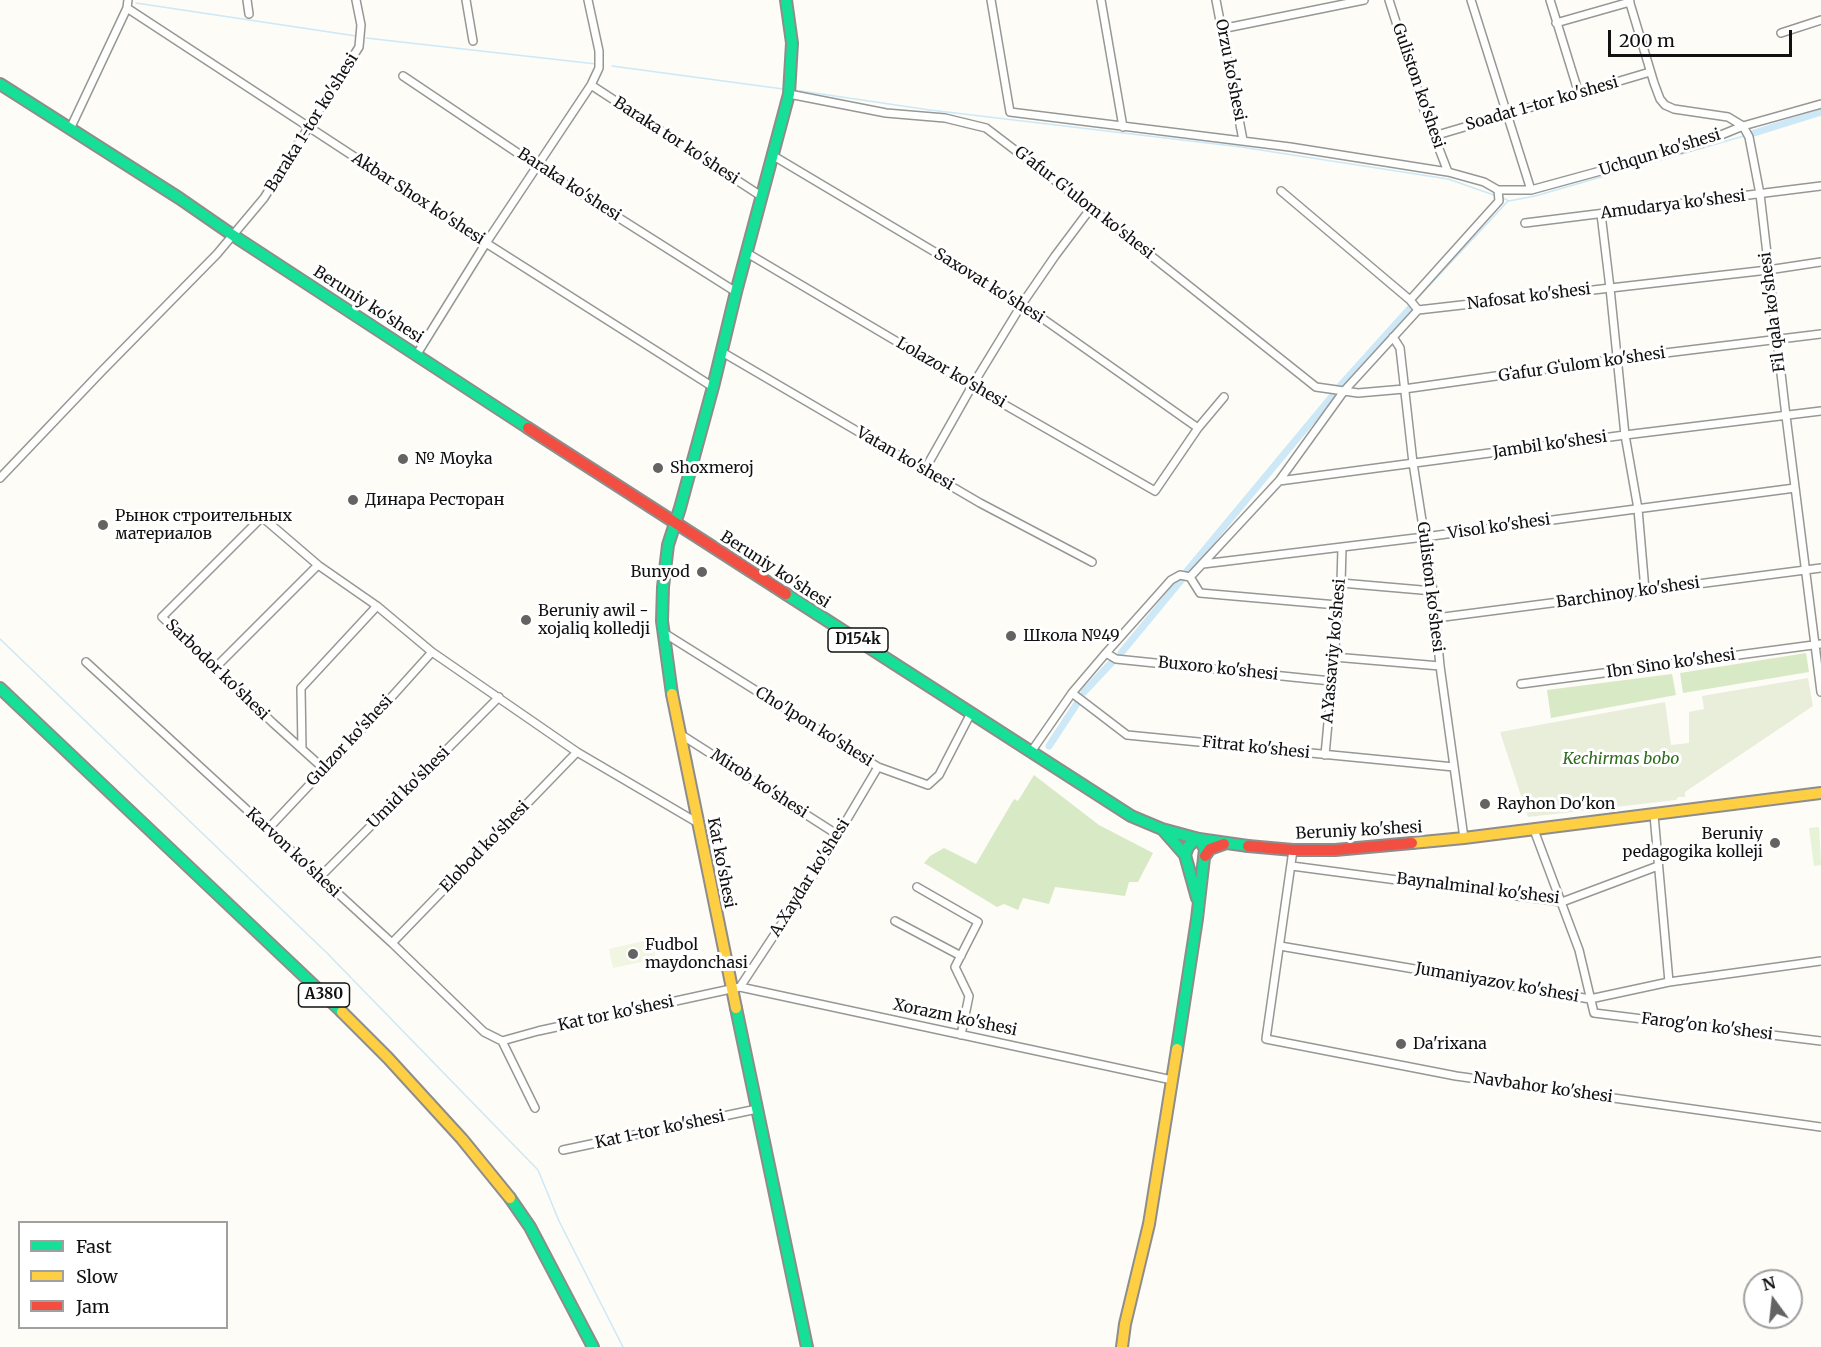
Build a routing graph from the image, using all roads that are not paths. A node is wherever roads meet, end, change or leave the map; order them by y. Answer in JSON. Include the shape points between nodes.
{"nodes":[{"id":1,"x":247,"y":0,"type":"edge"},
{"id":2,"x":356,"y":0,"type":"edge"},
{"id":3,"x":466,"y":0,"type":"edge"},
{"id":4,"x":588,"y":0,"type":"edge"},
{"id":5,"x":786,"y":0,"type":"edge"},
{"id":6,"x":991,"y":0,"type":"edge"},
{"id":7,"x":1101,"y":0,"type":"edge"},
{"id":8,"x":1216,"y":0,"type":"edge"},
{"id":9,"x":1364,"y":0,"type":"edge"},
{"id":10,"x":1389,"y":0,"type":"edge"},
{"id":11,"x":1471,"y":0,"type":"edge"},
{"id":12,"x":1550,"y":0,"type":"edge"},
{"id":13,"x":1630,"y":1,"type":"edge"},
{"id":14,"x":127,"y":4,"type":"edge"},
{"id":15,"x":249,"y":14,"type":"dead end"},
{"id":16,"x":1821,"y":20,"type":"edge"},
{"id":17,"x":1556,"y":23,"type":"junction"},
{"id":18,"x":1221,"y":29,"type":"junction"},
{"id":19,"x":1781,"y":33,"type":"dead end"},
{"id":20,"x":473,"y":41,"type":"dead end"},
{"id":21,"x":1650,"y":72,"type":"junction"},
{"id":22,"x":403,"y":76,"type":"dead end"},
{"id":23,"x":0,"y":84,"type":"edge"},
{"id":24,"x":591,"y":86,"type":"junction"},
{"id":25,"x":789,"y":94,"type":"junction"},
{"id":26,"x":1579,"y":94,"type":"junction"},
{"id":27,"x":1821,"y":104,"type":"edge"},
{"id":28,"x":1507,"y":115,"type":"junction"},
{"id":29,"x":1743,"y":126,"type":"junction"},
{"id":30,"x":1123,"y":127,"type":"junction"},
{"id":31,"x":309,"y":128,"type":"junction"},
{"id":32,"x":70,"y":129,"type":"junction"},
{"id":33,"x":1434,"y":136,"type":"junction"},
{"id":34,"x":1243,"y":140,"type":"junction"},
{"id":35,"x":772,"y":155,"type":"junction"},
{"id":36,"x":537,"y":165,"type":"junction"},
{"id":37,"x":1448,"y":172,"type":"junction"},
{"id":38,"x":1821,"y":186,"type":"edge"},
{"id":39,"x":1498,"y":190,"type":"junction"},
{"id":40,"x":1531,"y":190,"type":"junction"},
{"id":41,"x":1281,"y":191,"type":"dead end"},
{"id":42,"x":1760,"y":194,"type":"junction"},
{"id":43,"x":761,"y":196,"type":"junction"},
{"id":44,"x":1091,"y":208,"type":"junction"},
{"id":45,"x":1600,"y":214,"type":"junction"},
{"id":46,"x":1525,"y":223,"type":"dead end"},
{"id":47,"x":234,"y":236,"type":"junction"},
{"id":48,"x":486,"y":243,"type":"junction"},
{"id":49,"x":747,"y":253,"type":"junction"},
{"id":50,"x":1821,"y":262,"type":"edge"},
{"id":51,"x":1768,"y":270,"type":"junction"},
{"id":52,"x":1610,"y":288,"type":"junction"},
{"id":53,"x":736,"y":292,"type":"junction"},
{"id":54,"x":1410,"y":300,"type":"junction"},
{"id":55,"x":1022,"y":304,"type":"junction"},
{"id":56,"x":1418,"y":310,"type":"junction"},
{"id":57,"x":1821,"y":334,"type":"edge"},
{"id":58,"x":1393,"y":337,"type":"junction"},
{"id":59,"x":1776,"y":340,"type":"junction"},
{"id":60,"x":722,"y":352,"type":"junction"},
{"id":61,"x":417,"y":354,"type":"junction"},
{"id":62,"x":1616,"y":359,"type":"junction"},
{"id":63,"x":972,"y":386,"type":"junction"},
{"id":64,"x":713,"y":387,"type":"junction"},
{"id":65,"x":1404,"y":389,"type":"junction"},
{"id":66,"x":1344,"y":391,"type":"junction"},
{"id":67,"x":1224,"y":397,"type":"dead end"},
{"id":68,"x":1821,"y":411,"type":"edge"},
{"id":69,"x":1785,"y":416,"type":"junction"},
{"id":70,"x":1198,"y":428,"type":"junction"},
{"id":71,"x":1625,"y":435,"type":"junction"},
{"id":72,"x":1413,"y":464,"type":"junction"},
{"id":73,"x":924,"y":471,"type":"junction"},
{"id":74,"x":0,"y":478,"type":"edge"},
{"id":75,"x":1279,"y":481,"type":"junction"},
{"id":76,"x":1795,"y":488,"type":"junction"},
{"id":77,"x":1638,"y":508,"type":"junction"},
{"id":78,"x":674,"y":523,"type":"junction"},
{"id":79,"x":1424,"y":537,"type":"junction"},
{"id":80,"x":1341,"y":548,"type":"junction"},
{"id":81,"x":1092,"y":562,"type":"dead end"},
{"id":82,"x":318,"y":564,"type":"junction"},
{"id":83,"x":1203,"y":564,"type":"junction"},
{"id":84,"x":1821,"y":568,"type":"edge"},
{"id":85,"x":1806,"y":570,"type":"junction"},
{"id":86,"x":1190,"y":577,"type":"junction"},
{"id":87,"x":1341,"y":583,"type":"junction"},
{"id":88,"x":1645,"y":590,"type":"junction"},
{"id":89,"x":1433,"y":591,"type":"junction"},
{"id":90,"x":1337,"y":605,"type":"junction"},
{"id":91,"x":377,"y":606,"type":"junction"},
{"id":92,"x":1436,"y":618,"type":"junction"},
{"id":93,"x":664,"y":633,"type":"junction"},
{"id":94,"x":1818,"y":644,"type":"edge"},
{"id":95,"x":432,"y":652,"type":"junction"},
{"id":96,"x":1106,"y":653,"type":"junction"},
{"id":97,"x":1334,"y":657,"type":"junction"},
{"id":98,"x":86,"y":662,"type":"dead end"},
{"id":99,"x":1440,"y":666,"type":"junction"},
{"id":100,"x":215,"y":668,"type":"junction"},
{"id":101,"x":1331,"y":681,"type":"junction"},
{"id":102,"x":1521,"y":684,"type":"dead end"},
{"id":103,"x":0,"y":688,"type":"edge"},
{"id":104,"x":1821,"y":692,"type":"edge"},
{"id":105,"x":1072,"y":693,"type":"junction"},
{"id":106,"x":499,"y":697,"type":"junction"},
{"id":107,"x":971,"y":713,"type":"junction"},
{"id":108,"x":680,"y":734,"type":"junction"},
{"id":109,"x":302,"y":748,"type":"junction"},
{"id":110,"x":577,"y":752,"type":"junction"},
{"id":111,"x":1031,"y":752,"type":"junction"},
{"id":112,"x":1325,"y":755,"type":"junction"},
{"id":113,"x":878,"y":767,"type":"junction"},
{"id":114,"x":1454,"y":767,"type":"junction"},
{"id":115,"x":324,"y":769,"type":"junction"},
{"id":116,"x":1821,"y":794,"type":"edge"},
{"id":117,"x":1654,"y":815,"type":"junction"},
{"id":118,"x":698,"y":823,"type":"junction"},
{"id":119,"x":267,"y":830,"type":"junction"},
{"id":120,"x":1162,"y":830,"type":"junction"},
{"id":121,"x":1534,"y":830,"type":"junction"},
{"id":122,"x":838,"y":835,"type":"junction"},
{"id":123,"x":1464,"y":838,"type":"junction"},
{"id":124,"x":1197,"y":839,"type":"junction"},
{"id":125,"x":1226,"y":843,"type":"junction"},
{"id":126,"x":1293,"y":850,"type":"junction"},
{"id":127,"x":1185,"y":855,"type":"junction"},
{"id":128,"x":1205,"y":856,"type":"junction"},
{"id":129,"x":1292,"y":866,"type":"junction"},
{"id":130,"x":1658,"y":866,"type":"junction"},
{"id":131,"x":319,"y":878,"type":"junction"},
{"id":132,"x":917,"y":887,"type":"dead end"},
{"id":133,"x":1198,"y":901,"type":"junction"},
{"id":134,"x":1562,"y":902,"type":"junction"},
{"id":135,"x":895,"y":921,"type":"dead end"},
{"id":136,"x":392,"y":943,"type":"junction"},
{"id":137,"x":1280,"y":946,"type":"junction"},
{"id":138,"x":961,"y":956,"type":"junction"},
{"id":139,"x":1821,"y":962,"type":"edge"},
{"id":140,"x":1669,"y":982,"type":"junction"},
{"id":141,"x":736,"y":988,"type":"junction"},
{"id":142,"x":1590,"y":999,"type":"junction"},
{"id":143,"x":962,"y":1035,"type":"junction"},
{"id":144,"x":502,"y":1041,"type":"junction"},
{"id":145,"x":1821,"y":1041,"type":"edge"},
{"id":146,"x":1172,"y":1080,"type":"junction"},
{"id":147,"x":535,"y":1108,"type":"dead end"},
{"id":148,"x":757,"y":1109,"type":"junction"},
{"id":149,"x":1821,"y":1128,"type":"edge"},
{"id":150,"x":563,"y":1150,"type":"dead end"},
{"id":151,"x":592,"y":1347,"type":"edge"},
{"id":152,"x":807,"y":1347,"type":"edge"},
{"id":153,"x":1122,"y":1347,"type":"edge"}],
"edges":[{"from":1,"to":15,"type":"street"},
{"from":2,"to":31,"type":"street","name":"Baraka 1-tor ko'shesi","via":[[361,25],[359,47]]},
{"from":3,"to":20,"type":"street"},
{"from":4,"to":24,"type":"street","via":[[599,60]]},
{"from":5,"to":25,"type":"main road","name":"Kat ko'shesi","via":[[792,44]]},
{"from":6,"to":30,"type":"street","via":[[1010,112]]},
{"from":7,"to":30,"type":"street"},
{"from":8,"to":18,"type":"street","name":"Orzu ko'shesi"},
{"from":9,"to":18,"type":"street"},
{"from":10,"to":33,"type":"street","name":"Guliston ko'shesi"},
{"from":11,"to":28,"type":"street"},
{"from":12,"to":17,"type":"street"},
{"from":13,"to":17,"type":"street"},
{"from":13,"to":21,"type":"street"},
{"from":14,"to":31,"type":"street","name":"Akbar Shox ko'shesi"},
{"from":14,"to":32,"type":"street"},
{"from":16,"to":19,"type":"street"},
{"from":17,"to":26,"type":"street"},
{"from":18,"to":34,"type":"street","name":"Orzu ko'shesi"},
{"from":21,"to":26,"type":"street","name":"Soadat 1-tor ko'shesi"},
{"from":21,"to":29,"type":"street","via":[[1665,105],[1674,110],[1728,117]]},
{"from":22,"to":36,"type":"street","name":"Baraka ko'shesi"},
{"from":23,"to":32,"type":"main road","name":"Beruniy ko'shesi","number":"D154k"},
{"from":24,"to":36,"type":"street"},
{"from":24,"to":43,"type":"street","name":"Baraka tor ko'shesi"},
{"from":25,"to":35,"type":"main road","name":"Kat ko'shesi"},
{"from":25,"to":44,"type":"street","name":"G'afur G'ulom ko'shesi","via":[[986,128]]},
{"from":26,"to":28,"type":"street","name":"Soadat 1-tor ko'shesi"},
{"from":27,"to":29,"type":"street","name":"Uchqun ko'shesi"},
{"from":28,"to":33,"type":"street","name":"Soadat 1-tor ko'shesi"},
{"from":28,"to":40,"type":"street"},
{"from":29,"to":40,"type":"street","name":"Uchqun ko'shesi","via":[[1699,144]]},
{"from":29,"to":42,"type":"street","name":"Fil qala ko'shesi","via":[[1749,137]]},
{"from":30,"to":34,"type":"street"},
{"from":31,"to":47,"type":"street","name":"Baraka 1-tor ko'shesi"},
{"from":31,"to":48,"type":"street","name":"Akbar Shox ko'shesi"},
{"from":32,"to":47,"type":"main road","name":"Beruniy ko'shesi","number":"D154k"},
{"from":33,"to":37,"type":"street","name":"Guliston ko'shesi"},
{"from":34,"to":37,"type":"street"},
{"from":35,"to":43,"type":"main road","name":"Kat ko'shesi"},
{"from":35,"to":55,"type":"street","name":"Saxovat ko'shesi"},
{"from":36,"to":48,"type":"street"},
{"from":36,"to":53,"type":"street","name":"Baraka ko'shesi"},
{"from":37,"to":39,"type":"street"},
{"from":38,"to":42,"type":"street","name":"Amudarya ko'shesi"},
{"from":39,"to":40,"type":"street","name":"Uchqun ko'shesi"},
{"from":39,"to":54,"type":"street","via":[[1499,201]]},
{"from":41,"to":54,"type":"street"},
{"from":42,"to":45,"type":"street","name":"Amudarya ko'shesi"},
{"from":42,"to":51,"type":"street","name":"Fil qala ko'shesi"},
{"from":43,"to":49,"type":"main road","name":"Kat ko'shesi"},
{"from":44,"to":55,"type":"street"},
{"from":44,"to":66,"type":"street","name":"G'afur G'ulom ko'shesi","via":[[1316,387]]},
{"from":45,"to":46,"type":"street","name":"Amudarya ko'shesi"},
{"from":45,"to":52,"type":"street"},
{"from":47,"to":61,"type":"main road","name":"Beruniy ko'shesi","number":"D154k"},
{"from":47,"to":74,"type":"street","name":"Baraka 1-tor ko'shesi"},
{"from":48,"to":61,"type":"street"},
{"from":48,"to":64,"type":"street","name":"Akbar Shox ko'shesi"},
{"from":49,"to":53,"type":"main road","name":"Kat ko'shesi"},
{"from":49,"to":63,"type":"street","name":"Lolazor ko'shesi"},
{"from":50,"to":51,"type":"street","name":"Nafosat ko'shesi"},
{"from":51,"to":52,"type":"street","name":"Nafosat ko'shesi"},
{"from":51,"to":59,"type":"street","name":"Fil qala ko'shesi"},
{"from":52,"to":56,"type":"street","name":"Nafosat ko'shesi"},
{"from":52,"to":62,"type":"street"},
{"from":53,"to":60,"type":"main road","name":"Kat ko'shesi"},
{"from":54,"to":56,"type":"street"},
{"from":55,"to":63,"type":"street"},
{"from":55,"to":70,"type":"street","name":"Saxovat ko'shesi"},
{"from":56,"to":58,"type":"street"},
{"from":57,"to":59,"type":"street","name":"Gʻafur Gʻulom ko'shesi"},
{"from":58,"to":65,"type":"street","name":"Guliston ko'shesi","via":[[1400,348]]},
{"from":58,"to":66,"type":"street"},
{"from":59,"to":62,"type":"street","name":"Gʻafur Gʻulom ko'shesi"},
{"from":59,"to":69,"type":"street","name":"Fil qala ko'shesi"},
{"from":60,"to":64,"type":"main road","name":"Kat ko'shesi"},
{"from":60,"to":73,"type":"street","name":"Vatan ko'shesi"},
{"from":61,"to":78,"type":"main road","name":"Beruniy ko'shesi","number":"D154k"},
{"from":62,"to":65,"type":"street","name":"Gʻafur Gʻulom ko'shesi"},
{"from":62,"to":71,"type":"street"},
{"from":63,"to":70,"type":"street","name":"Lolazor ko'shesi","via":[[1155,491]]},
{"from":63,"to":73,"type":"street"},
{"from":64,"to":78,"type":"main road","name":"Kat ko'shesi"},
{"from":65,"to":66,"type":"street","name":"Gʻafur Gʻulom ko'shesi"},
{"from":65,"to":72,"type":"street","name":"Guliston ko'shesi"},
{"from":66,"to":75,"type":"street"},
{"from":67,"to":70,"type":"street"},
{"from":68,"to":69,"type":"street","name":"Jambil ko'shesi"},
{"from":69,"to":71,"type":"street","name":"Jambil ko'shesi"},
{"from":69,"to":76,"type":"street","name":"Fil qala ko'shesi"},
{"from":71,"to":72,"type":"street","name":"Jambil ko'shesi"},
{"from":71,"to":77,"type":"street"},
{"from":72,"to":75,"type":"street","name":"Jambil ko'shesi"},
{"from":72,"to":79,"type":"street","name":"Guliston ko'shesi"},
{"from":73,"to":81,"type":"street","name":"Vatan ko'shesi"},
{"from":75,"to":83,"type":"street"},
{"from":76,"to":77,"type":"street","name":"Visol ko'shesi"},
{"from":76,"to":85,"type":"street","name":"Fil qala ko'shesi"},
{"from":77,"to":79,"type":"street","name":"Visol ko'shesi"},
{"from":77,"to":88,"type":"street"},
{"from":78,"to":93,"type":"main road","name":"Kat ko'shesi","via":[[663,587]]},
{"from":78,"to":107,"type":"main road","name":"Beruniy ko'shesi","number":"D154k"},
{"from":79,"to":80,"type":"street","name":"Visol ko'shesi"},
{"from":79,"to":89,"type":"street","name":"Guliston ko'shesi"},
{"from":80,"to":83,"type":"street","name":"Visol ko'shesi"},
{"from":80,"to":87,"type":"street","name":"A.Yassaviy ko'shesi"},
{"from":82,"to":91,"type":"street"},
{"from":82,"to":100,"type":"street"},
{"from":82,"to":100,"type":"street","name":"Sarbodor ko'shesi","via":[[262,517],[162,617]]},
{"from":83,"to":86,"type":"street"},
{"from":84,"to":85,"type":"street","name":"Barchinoy ko'shesi"},
{"from":85,"to":88,"type":"street","name":"Barchinoy ko'shesi"},
{"from":85,"to":94,"type":"street","name":"Fil qala ko'shesi"},
{"from":86,"to":90,"type":"street","via":[[1200,593]]},
{"from":86,"to":96,"type":"street","via":[[1180,574],[1171,580]]},
{"from":87,"to":89,"type":"street"},
{"from":87,"to":90,"type":"street","name":"A.Yassaviy ko'shesi"},
{"from":88,"to":92,"type":"street","name":"Barchinoy ko'shesi"},
{"from":89,"to":92,"type":"street","name":"Guliston ko'shesi"},
{"from":90,"to":97,"type":"street","name":"A.Yassaviy ko'shesi"},
{"from":91,"to":95,"type":"street"},
{"from":91,"to":109,"type":"street","via":[[300,688]]},
{"from":92,"to":99,"type":"street","name":"Guliston ko'shesi"},
{"from":93,"to":108,"type":"main road","name":"Kat ko'shesi"},
{"from":93,"to":113,"type":"street","name":"Cho'lpon ko'shesi"},
{"from":94,"to":102,"type":"street","name":"Ibn Sino ko'shesi"},
{"from":94,"to":104,"type":"street","name":"Fil qala ko'shesi"},
{"from":95,"to":106,"type":"street"},
{"from":95,"to":115,"type":"street","name":"Gulzor ko'shesi"},
{"from":96,"to":101,"type":"street","name":"Buxoro ko'shesi","via":[[1116,659]]},
{"from":96,"to":105,"type":"street"},
{"from":97,"to":99,"type":"street"},
{"from":97,"to":101,"type":"street","name":"A.Yassaviy ko'shesi"},
{"from":98,"to":119,"type":"street","name":"Karvon ko'shesi"},
{"from":99,"to":114,"type":"street","name":"Guliston ko'shesi"},
{"from":100,"to":109,"type":"street","name":"Sarbodor ko'shesi"},
{"from":101,"to":112,"type":"street","name":"A.Yassaviy ko'shesi"},
{"from":103,"to":151,"type":"main road","number":"A380","via":[[343,1013],[462,1139],[530,1227]]},
{"from":105,"to":111,"type":"street"},
{"from":105,"to":112,"type":"street","name":"Fitrat ko'shesi","via":[[1127,735]]},
{"from":106,"to":110,"type":"street"},
{"from":106,"to":131,"type":"street","name":"Umid ko'shesi"},
{"from":107,"to":111,"type":"main road","name":"Beruniy ko'shesi","number":"D154k"},
{"from":107,"to":113,"type":"street","name":"Cho'lpon ko'shesi","via":[[939,775],[928,784]]},
{"from":108,"to":118,"type":"main road","name":"Kat ko'shesi"},
{"from":108,"to":122,"type":"street","name":"Mirob ko'shesi"},
{"from":109,"to":115,"type":"street","name":"Sarbodor ko'shesi"},
{"from":110,"to":118,"type":"street"},
{"from":110,"to":136,"type":"street","name":"Elobod ko'shesi"},
{"from":111,"to":120,"type":"main road","name":"Beruniy ko'shesi","number":"D154k","via":[[1131,816]]},
{"from":112,"to":114,"type":"street","name":"Fitrat ko'shesi"},
{"from":113,"to":122,"type":"street","name":"A.Xaydar ko'shesi"},
{"from":114,"to":123,"type":"street","name":"Guliston ko'shesi"},
{"from":115,"to":119,"type":"street","name":"Gulzor ko'shesi"},
{"from":116,"to":117,"type":"main road","name":"Beruniy ko'shesi","number":"D154k"},
{"from":117,"to":121,"type":"main road","name":"Beruniy ko'shesi","number":"D154k"},
{"from":117,"to":130,"type":"street"},
{"from":118,"to":141,"type":"main road","name":"Kat ko'shesi"},
{"from":119,"to":131,"type":"street","name":"Karvon ko'shesi"},
{"from":120,"to":124,"type":"main road","name":"Beruniy ko'shesi","number":"D154k"},
{"from":120,"to":127,"type":"main road"},
{"from":121,"to":123,"type":"main road","name":"Beruniy ko'shesi","number":"D154k"},
{"from":121,"to":134,"type":"street"},
{"from":122,"to":141,"type":"street","name":"A.Xaydar ko'shesi"},
{"from":123,"to":126,"type":"main road","name":"Beruniy ko'shesi","number":"D154k"},
{"from":124,"to":125,"type":"main road","name":"Beruniy ko'shesi","number":"D154k"},
{"from":124,"to":127,"type":"main road"},
{"from":124,"to":128,"type":"main road"},
{"from":125,"to":126,"type":"main road","name":"Beruniy ko'shesi","number":"D154k"},
{"from":125,"to":128,"type":"main road","via":[[1210,849]]},
{"from":126,"to":129,"type":"street"},
{"from":127,"to":133,"type":"main road"},
{"from":128,"to":133,"type":"main road"},
{"from":129,"to":134,"type":"street","name":"Baynalminal ko'shesi"},
{"from":129,"to":137,"type":"street"},
{"from":130,"to":134,"type":"street","name":"Baynalminal ko'shesi"},
{"from":130,"to":140,"type":"street"},
{"from":131,"to":136,"type":"street","name":"Karvon ko'shesi"},
{"from":132,"to":138,"type":"street","via":[[978,922]]},
{"from":133,"to":146,"type":"main road"},
{"from":134,"to":142,"type":"street","via":[[1579,950]]},
{"from":135,"to":138,"type":"street"},
{"from":136,"to":144,"type":"street","name":"Karvon ko'shesi","via":[[484,1032]]},
{"from":137,"to":142,"type":"street","name":"Jumaniyazov ko'shesi"},
{"from":137,"to":149,"type":"street","name":"Navbahor ko'shesi","via":[[1266,1039],[1456,1076]]},
{"from":138,"to":143,"type":"street","via":[[955,967],[969,996]]},
{"from":139,"to":140,"type":"street","name":"Jumaniyazov ko'shesi"},
{"from":140,"to":142,"type":"street","name":"Jumaniyazov ko'shesi"},
{"from":141,"to":143,"type":"street","name":"Xorazm ko'shesi"},
{"from":141,"to":144,"type":"street","name":"Kat tor ko'shesi"},
{"from":141,"to":148,"type":"main road","name":"Kat ko'shesi"},
{"from":142,"to":145,"type":"street","name":"Farog'on ko'shesi","via":[[1594,1013]]},
{"from":143,"to":146,"type":"street","name":"Xorazm ko'shesi"},
{"from":144,"to":147,"type":"street"},
{"from":146,"to":153,"type":"main road","via":[[1149,1224]]},
{"from":148,"to":150,"type":"street","name":"Kat 1-tor ko'shesi"},
{"from":148,"to":152,"type":"main road","name":"Kat ko'shesi"}]}
